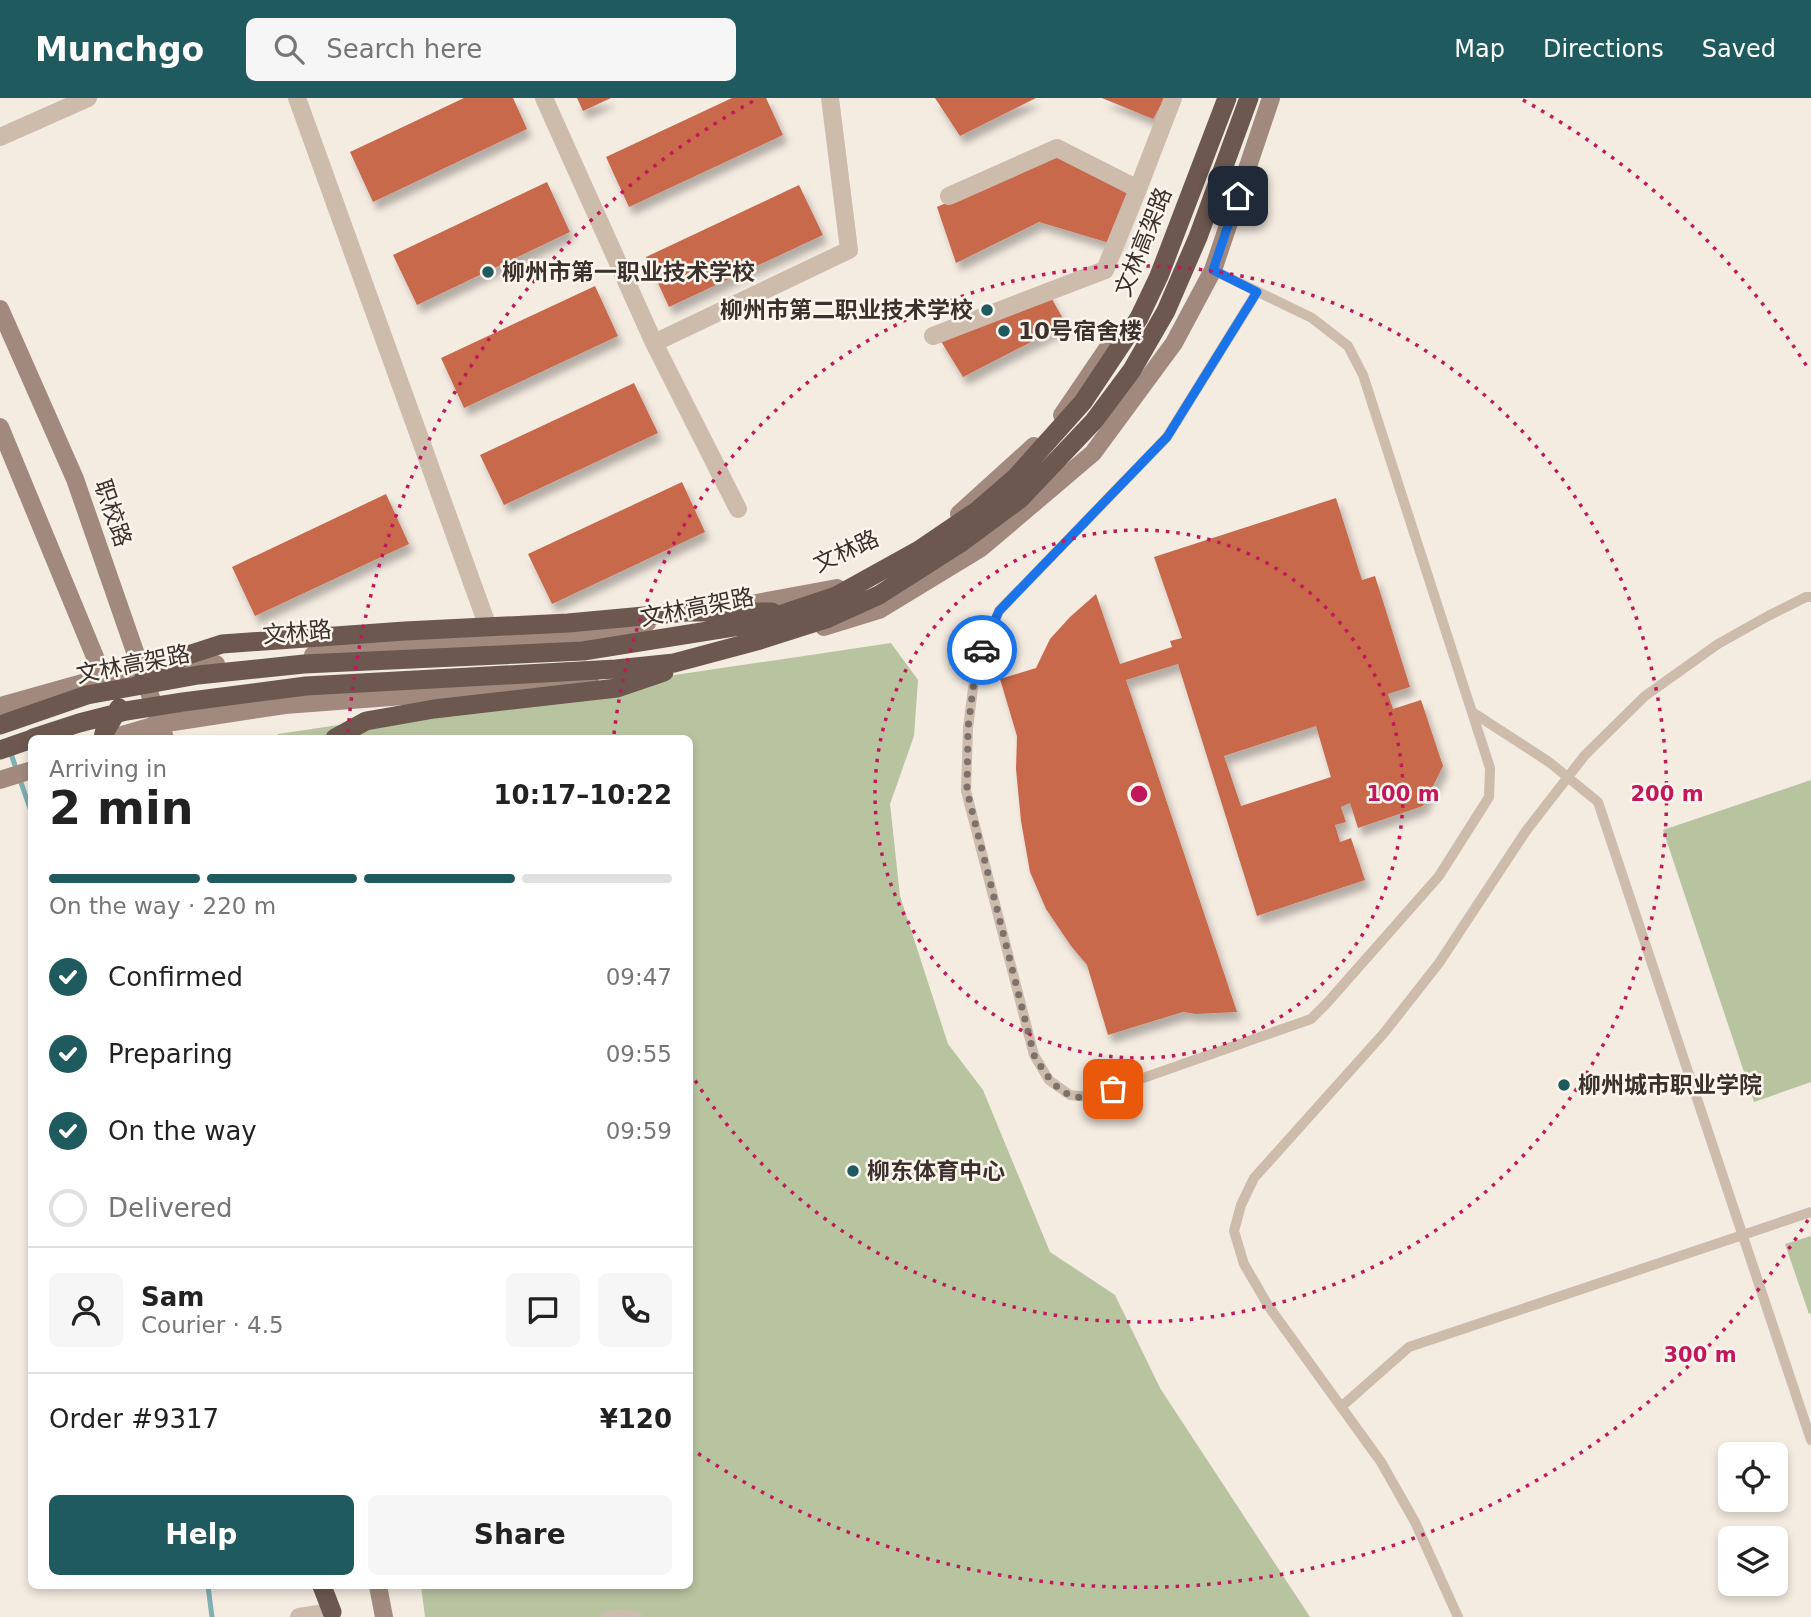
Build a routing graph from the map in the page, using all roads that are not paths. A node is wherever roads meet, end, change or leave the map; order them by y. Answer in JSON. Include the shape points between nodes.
{"nodes":[{"id":1,"x":88,"y":98,"type":"edge"},
{"id":2,"x":297,"y":98,"type":"edge"},
{"id":3,"x":544,"y":98,"type":"edge"},
{"id":4,"x":830,"y":98,"type":"edge"},
{"id":5,"x":1172,"y":98,"type":"edge"},
{"id":6,"x":1224,"y":98,"type":"edge"},
{"id":7,"x":1249,"y":98,"type":"edge"},
{"id":8,"x":1272,"y":98,"type":"edge"},
{"id":9,"x":0,"y":137,"type":"edge"},
{"id":10,"x":1138,"y":189,"type":"junction"},
{"id":11,"x":949,"y":196,"type":"dead end"},
{"id":12,"x":1213,"y":270,"type":"junction"},
{"id":13,"x":1257,"y":292,"type":"junction"},
{"id":14,"x":0,"y":309,"type":"edge"},
{"id":15,"x":933,"y":336,"type":"dead end"},
{"id":16,"x":654,"y":343,"type":"junction"},
{"id":17,"x":0,"y":427,"type":"edge"},
{"id":18,"x":737,"y":509,"type":"dead end"},
{"id":19,"x":1811,"y":597,"type":"edge"},
{"id":20,"x":787,"y":611,"type":"junction"},
{"id":21,"x":493,"y":639,"type":"junction"},
{"id":22,"x":760,"y":640,"type":"junction"},
{"id":23,"x":143,"y":672,"type":"junction"},
{"id":24,"x":104,"y":677,"type":"junction"},
{"id":25,"x":0,"y":706,"type":"edge"},
{"id":26,"x":1472,"y":712,"type":"junction"},
{"id":27,"x":0,"y":726,"type":"edge"},
{"id":28,"x":162,"y":731,"type":"edge"},
{"id":29,"x":44,"y":735,"type":"edge"},
{"id":30,"x":104,"y":735,"type":"edge"},
{"id":31,"x":120,"y":735,"type":"edge"},
{"id":32,"x":135,"y":735,"type":"edge"},
{"id":33,"x":340,"y":735,"type":"edge"},
{"id":34,"x":28,"y":740,"type":"edge"},
{"id":35,"x":0,"y":750,"type":"edge"},
{"id":36,"x":28,"y":770,"type":"edge"},
{"id":37,"x":1568,"y":776,"type":"junction"},
{"id":38,"x":0,"y":780,"type":"edge"},
{"id":39,"x":1811,"y":1212,"type":"edge"},
{"id":40,"x":1742,"y":1234,"type":"junction"},
{"id":41,"x":1342,"y":1407,"type":"junction"},
{"id":42,"x":1811,"y":1440,"type":"edge"},
{"id":43,"x":323,"y":1589,"type":"edge"},
{"id":44,"x":329,"y":1589,"type":"edge"},
{"id":45,"x":379,"y":1589,"type":"edge"},
{"id":46,"x":333,"y":1615,"type":"edge"},
{"id":47,"x":299,"y":1617,"type":"edge"},
{"id":48,"x":384,"y":1617,"type":"edge"},
{"id":49,"x":605,"y":1617,"type":"edge"},
{"id":50,"x":638,"y":1617,"type":"edge"},
{"id":51,"x":1458,"y":1617,"type":"edge"}],
"edges":[{"from":1,"to":9,"type":"street"},
{"from":2,"to":21,"type":"street"},
{"from":3,"to":16,"type":"street"},
{"from":4,"to":16,"type":"street","via":[[849,250]]},
{"from":5,"to":10,"type":"street"},
{"from":6,"to":20,"type":"highway","name":"文林高架路","via":[[1159,276],[1139,318],[1083,402],[1015,478],[978,510],[919,550],[836,596]]},
{"from":6,"to":21,"type":"main road","name":"文林路","via":[[1150,285],[1054,427],[944,528],[833,590],[593,633]]},
{"from":7,"to":22,"type":"highway","name":"文林高架路","via":[[1166,311],[1132,370],[1094,421],[1020,499],[959,544],[879,596]]},
{"from":8,"to":12,"type":"main road"},
{"from":10,"to":11,"type":"street","via":[[1057,148]]},
{"from":10,"to":15,"type":"street","via":[[1105,270]]},
{"from":12,"to":13,"type":"lane"},
{"from":12,"to":28,"type":"main road","via":[[1174,343],[1093,453],[981,548],[879,610],[646,678],[285,705]]},
{"from":13,"to":26,"type":"lane","via":[[1312,318],[1348,346],[1363,375]]},
{"from":13,"to":26,"type":"lane","via":[[1167,437],[999,611],[976,665],[967,791],[1034,1055],[1049,1080],[1070,1096],[1090,1097],[1311,1019],[1439,876],[1489,797],[1490,768]]},
{"from":14,"to":23,"type":"main road","name":"职校路","via":[[75,478]]},
{"from":16,"to":18,"type":"street"},
{"from":17,"to":24,"type":"main road"},
{"from":19,"to":37,"type":"lane","via":[[1718,644],[1645,696]]},
{"from":20,"to":27,"type":"highway","name":"文林高架路","via":[[752,624],[583,651],[304,664],[198,675],[87,695]]},
{"from":20,"to":30,"type":"highway","via":[[687,612],[222,644],[185,656],[144,679],[125,699]]},
{"from":21,"to":23,"type":"main road","name":"文林路"},
{"from":22,"to":29,"type":"highway","name":"文林高架路","via":[[674,663],[628,668],[306,686],[183,702],[126,711]]},
{"from":22,"to":33,"type":"highway","via":[[617,688],[434,709],[366,721]]},
{"from":23,"to":24,"type":"main road","name":"文林路"},
{"from":23,"to":28,"type":"main road","name":"职校路"},
{"from":24,"to":25,"type":"main road","name":"文林路"},
{"from":24,"to":31,"type":"main road"},
{"from":26,"to":37,"type":"lane"},
{"from":28,"to":32,"type":"main road"},
{"from":34,"to":35,"type":"highway","name":"文林高架路"},
{"from":36,"to":38,"type":"main road"},
{"from":37,"to":40,"type":"lane","via":[[1598,802]]},
{"from":37,"to":41,"type":"lane","via":[[1439,963],[1384,1033],[1254,1178],[1241,1205],[1234,1231],[1244,1264],[1269,1307]]},
{"from":39,"to":40,"type":"lane"},
{"from":40,"to":41,"type":"lane","via":[[1409,1347]]},
{"from":40,"to":42,"type":"lane"},
{"from":41,"to":51,"type":"lane","via":[[1415,1522]]},
{"from":43,"to":46,"type":"highway"},
{"from":44,"to":46,"type":"main road"},
{"from":45,"to":48,"type":"main road"},
{"from":46,"to":47,"type":"street"},
{"from":49,"to":50,"type":"lane"}]}
